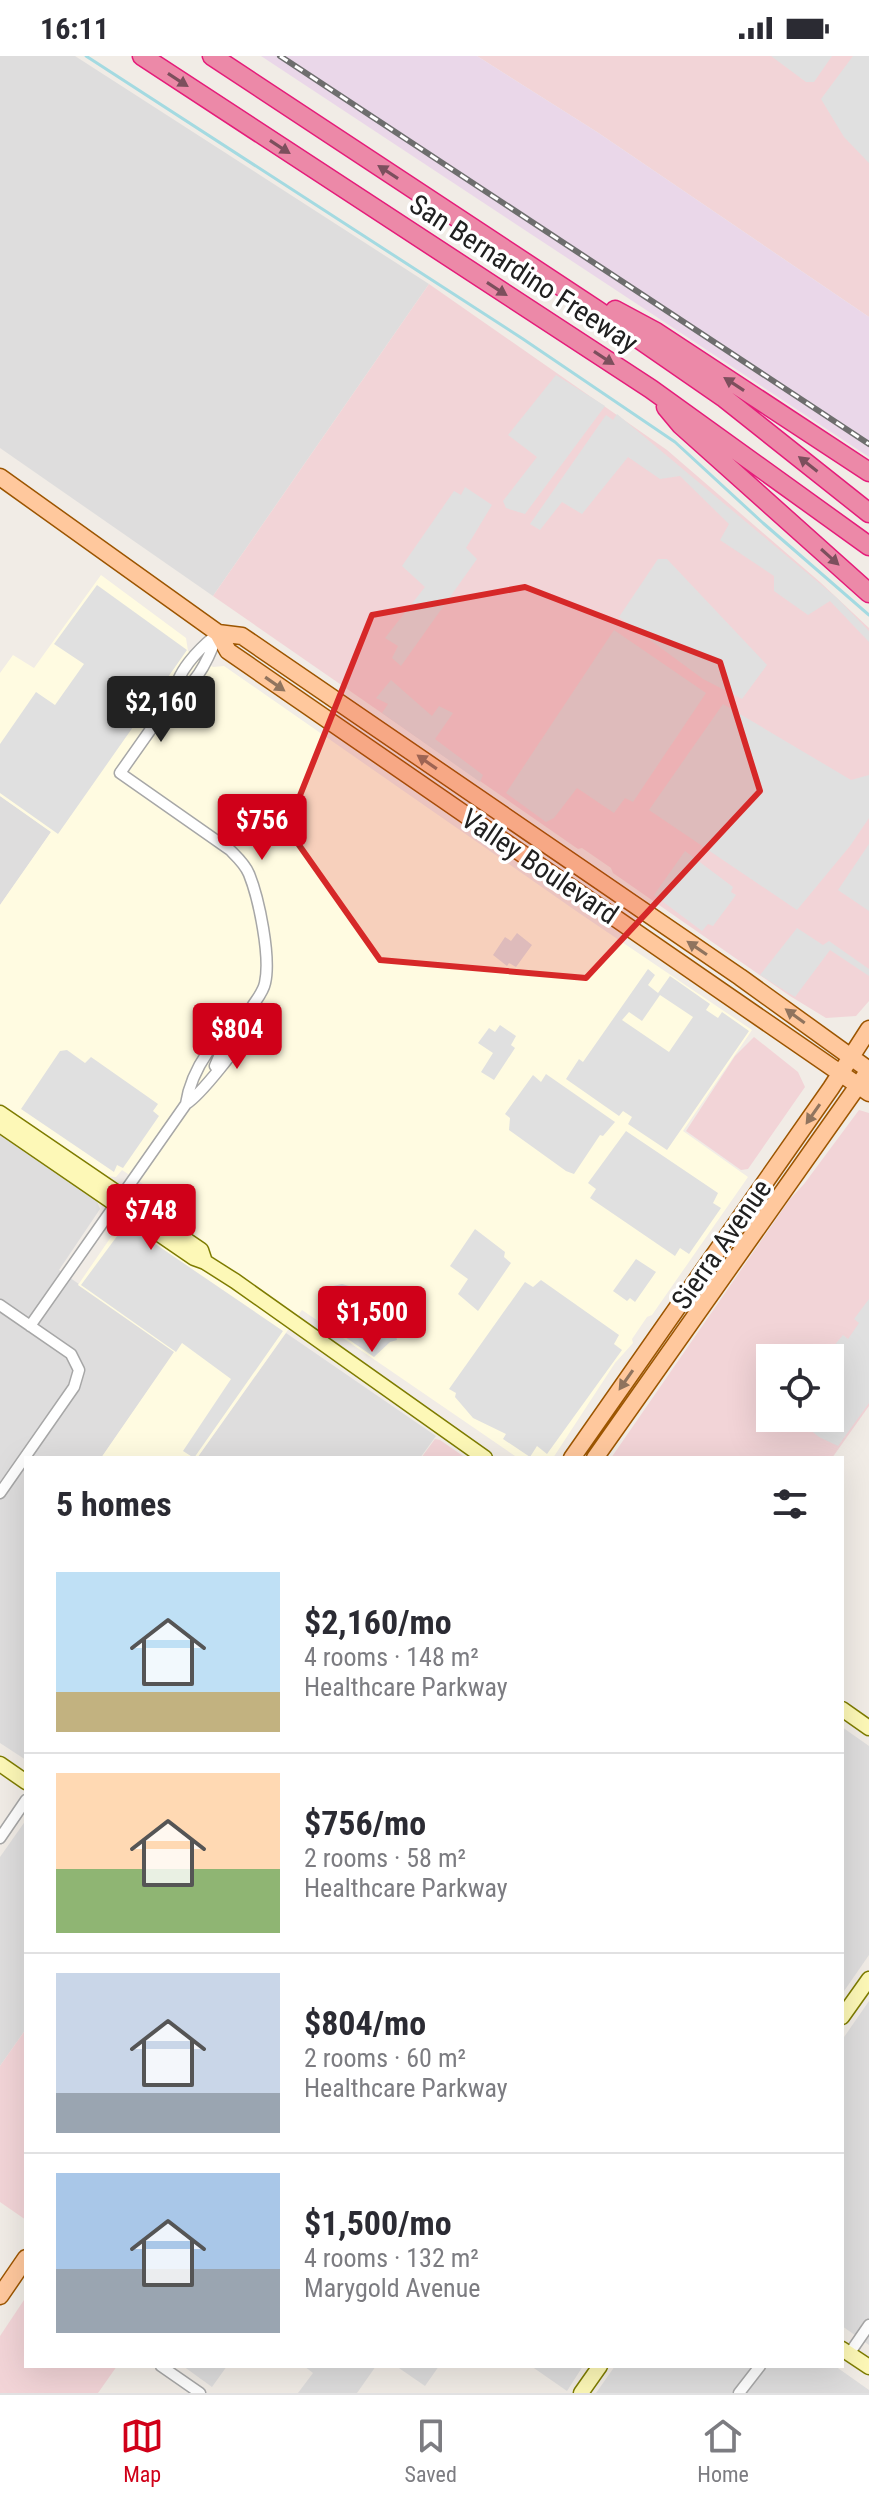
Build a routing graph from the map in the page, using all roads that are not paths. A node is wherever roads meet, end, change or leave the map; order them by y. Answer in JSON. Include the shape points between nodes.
{"nodes":[{"id":1,"x":142,"y":56,"type":"edge"},
{"id":2,"x":212,"y":56,"type":"edge"},
{"id":3,"x":502,"y":247,"type":"junction"},
{"id":4,"x":651,"y":389,"type":"junction"},
{"id":5,"x":869,"y":472,"type":"edge"},
{"id":6,"x":0,"y":477,"type":"edge"},
{"id":7,"x":869,"y":513,"type":"edge"},
{"id":8,"x":869,"y":546,"type":"edge"},
{"id":9,"x":869,"y":593,"type":"edge"},
{"id":10,"x":218,"y":633,"type":"junction"},
{"id":11,"x":415,"y":782,"type":"junction"},
{"id":12,"x":486,"y":803,"type":"junction"},
{"id":13,"x":248,"y":1013,"type":"junction"},
{"id":14,"x":869,"y":1029,"type":"edge"},
{"id":15,"x":221,"y":1035,"type":"junction"},
{"id":16,"x":850,"y":1056,"type":"junction"},
{"id":17,"x":869,"y":1070,"type":"edge"},
{"id":18,"x":216,"y":1072,"type":"junction"},
{"id":19,"x":841,"y":1072,"type":"junction"},
{"id":20,"x":863,"y":1089,"type":"edge"},
{"id":21,"x":186,"y":1104,"type":"junction"},
{"id":22,"x":0,"y":1113,"type":"edge"},
{"id":23,"x":0,"y":1125,"type":"edge"},
{"id":24,"x":119,"y":1200,"type":"junction"},
{"id":25,"x":0,"y":1305,"type":"edge"},
{"id":26,"x":30,"y":1326,"type":"junction"},
{"id":27,"x":25,"y":1456,"type":"edge"},
{"id":28,"x":482,"y":1456,"type":"edge"},
{"id":29,"x":573,"y":1456,"type":"edge"},
{"id":30,"x":596,"y":1456,"type":"edge"},
{"id":31,"x":24,"y":1458,"type":"edge"},
{"id":32,"x":0,"y":1493,"type":"edge"},
{"id":33,"x":844,"y":1710,"type":"edge"},
{"id":34,"x":869,"y":1728,"type":"edge"},
{"id":35,"x":0,"y":1764,"type":"edge"},
{"id":36,"x":24,"y":1781,"type":"edge"},
{"id":37,"x":24,"y":1803,"type":"edge"},
{"id":38,"x":0,"y":1838,"type":"edge"},
{"id":39,"x":869,"y":1979,"type":"edge"},
{"id":40,"x":844,"y":2014,"type":"edge"},
{"id":41,"x":24,"y":2266,"type":"edge"},
{"id":42,"x":0,"y":2296,"type":"edge"},
{"id":43,"x":869,"y":2325,"type":"edge"},
{"id":44,"x":846,"y":2351,"type":"edge"},
{"id":45,"x":869,"y":2367,"type":"edge"},
{"id":46,"x":164,"y":2368,"type":"edge"},
{"id":47,"x":599,"y":2368,"type":"edge"},
{"id":48,"x":758,"y":2368,"type":"edge"},
{"id":49,"x":200,"y":2393,"type":"edge"},
{"id":50,"x":581,"y":2393,"type":"edge"},
{"id":51,"x":739,"y":2393,"type":"edge"}],
"edges":[{"from":1,"to":4,"type":"highway","name":"San Bernardino Freeway","one_way":true},
{"from":3,"to":2,"type":"highway","name":"San Bernardino Freeway","one_way":true},
{"from":5,"to":3,"type":"highway","one_way":true,"via":[[656,332]]},
{"from":7,"to":3,"type":"highway","name":"San Bernardino Freeway","one_way":true,"via":[[723,397]]},
{"from":4,"to":8,"type":"highway","name":"San Bernardino Freeway"},
{"from":4,"to":9,"type":"highway","one_way":true,"via":[[681,425]]},
{"from":6,"to":10,"type":"main road","name":"Valley Boulevard"},
{"from":10,"to":11,"type":"main road","name":"Valley Boulevard","one_way":true,"via":[[228,651]]},
{"from":12,"to":10,"type":"main road","name":"Valley Boulevard","one_way":true,"via":[[242,636]]},
{"from":10,"to":13,"type":"street","via":[[175,685],[175,695],[120,773],[244,864],[259,917],[266,971],[263,990]]},
{"from":11,"to":12,"type":"main road"},
{"from":11,"to":19,"type":"main road","name":"Valley Boulevard"},
{"from":16,"to":12,"type":"main road","name":"Valley Boulevard","one_way":true},
{"from":13,"to":15,"type":"street"},
{"from":13,"to":18,"type":"street","via":[[246,1029]]},
{"from":14,"to":16,"type":"main road","name":"Sierra Avenue"},
{"from":15,"to":18,"type":"street","via":[[224,1045]]},
{"from":15,"to":21,"type":"street","via":[[197,1071]]},
{"from":16,"to":17,"type":"main road","name":"Valley Boulevard"},
{"from":16,"to":19,"type":"main road","name":"Sierra Avenue"},
{"from":17,"to":20,"type":"main road","name":"Sierra Avenue"},
{"from":18,"to":21,"type":"street"},
{"from":19,"to":20,"type":"main road","name":"Valley Boulevard"},
{"from":19,"to":29,"type":"main road","name":"Sierra Avenue","one_way":true},
{"from":20,"to":30,"type":"main road","name":"Sierra Avenue"},
{"from":21,"to":24,"type":"street"},
{"from":22,"to":24,"type":"street"},
{"from":23,"to":24,"type":"street"},
{"from":24,"to":26,"type":"street"},
{"from":24,"to":28,"type":"street"},
{"from":25,"to":26,"type":"street"},
{"from":26,"to":27,"type":"street","via":[[74,1357],[78,1379]]},
{"from":31,"to":32,"type":"street"},
{"from":33,"to":34,"type":"street"},
{"from":35,"to":36,"type":"street"},
{"from":37,"to":38,"type":"street"},
{"from":39,"to":40,"type":"street"},
{"from":41,"to":42,"type":"main road"},
{"from":43,"to":44,"type":"street"},
{"from":44,"to":45,"type":"street"},
{"from":46,"to":49,"type":"street"},
{"from":47,"to":50,"type":"street"},
{"from":48,"to":51,"type":"street"}]}
